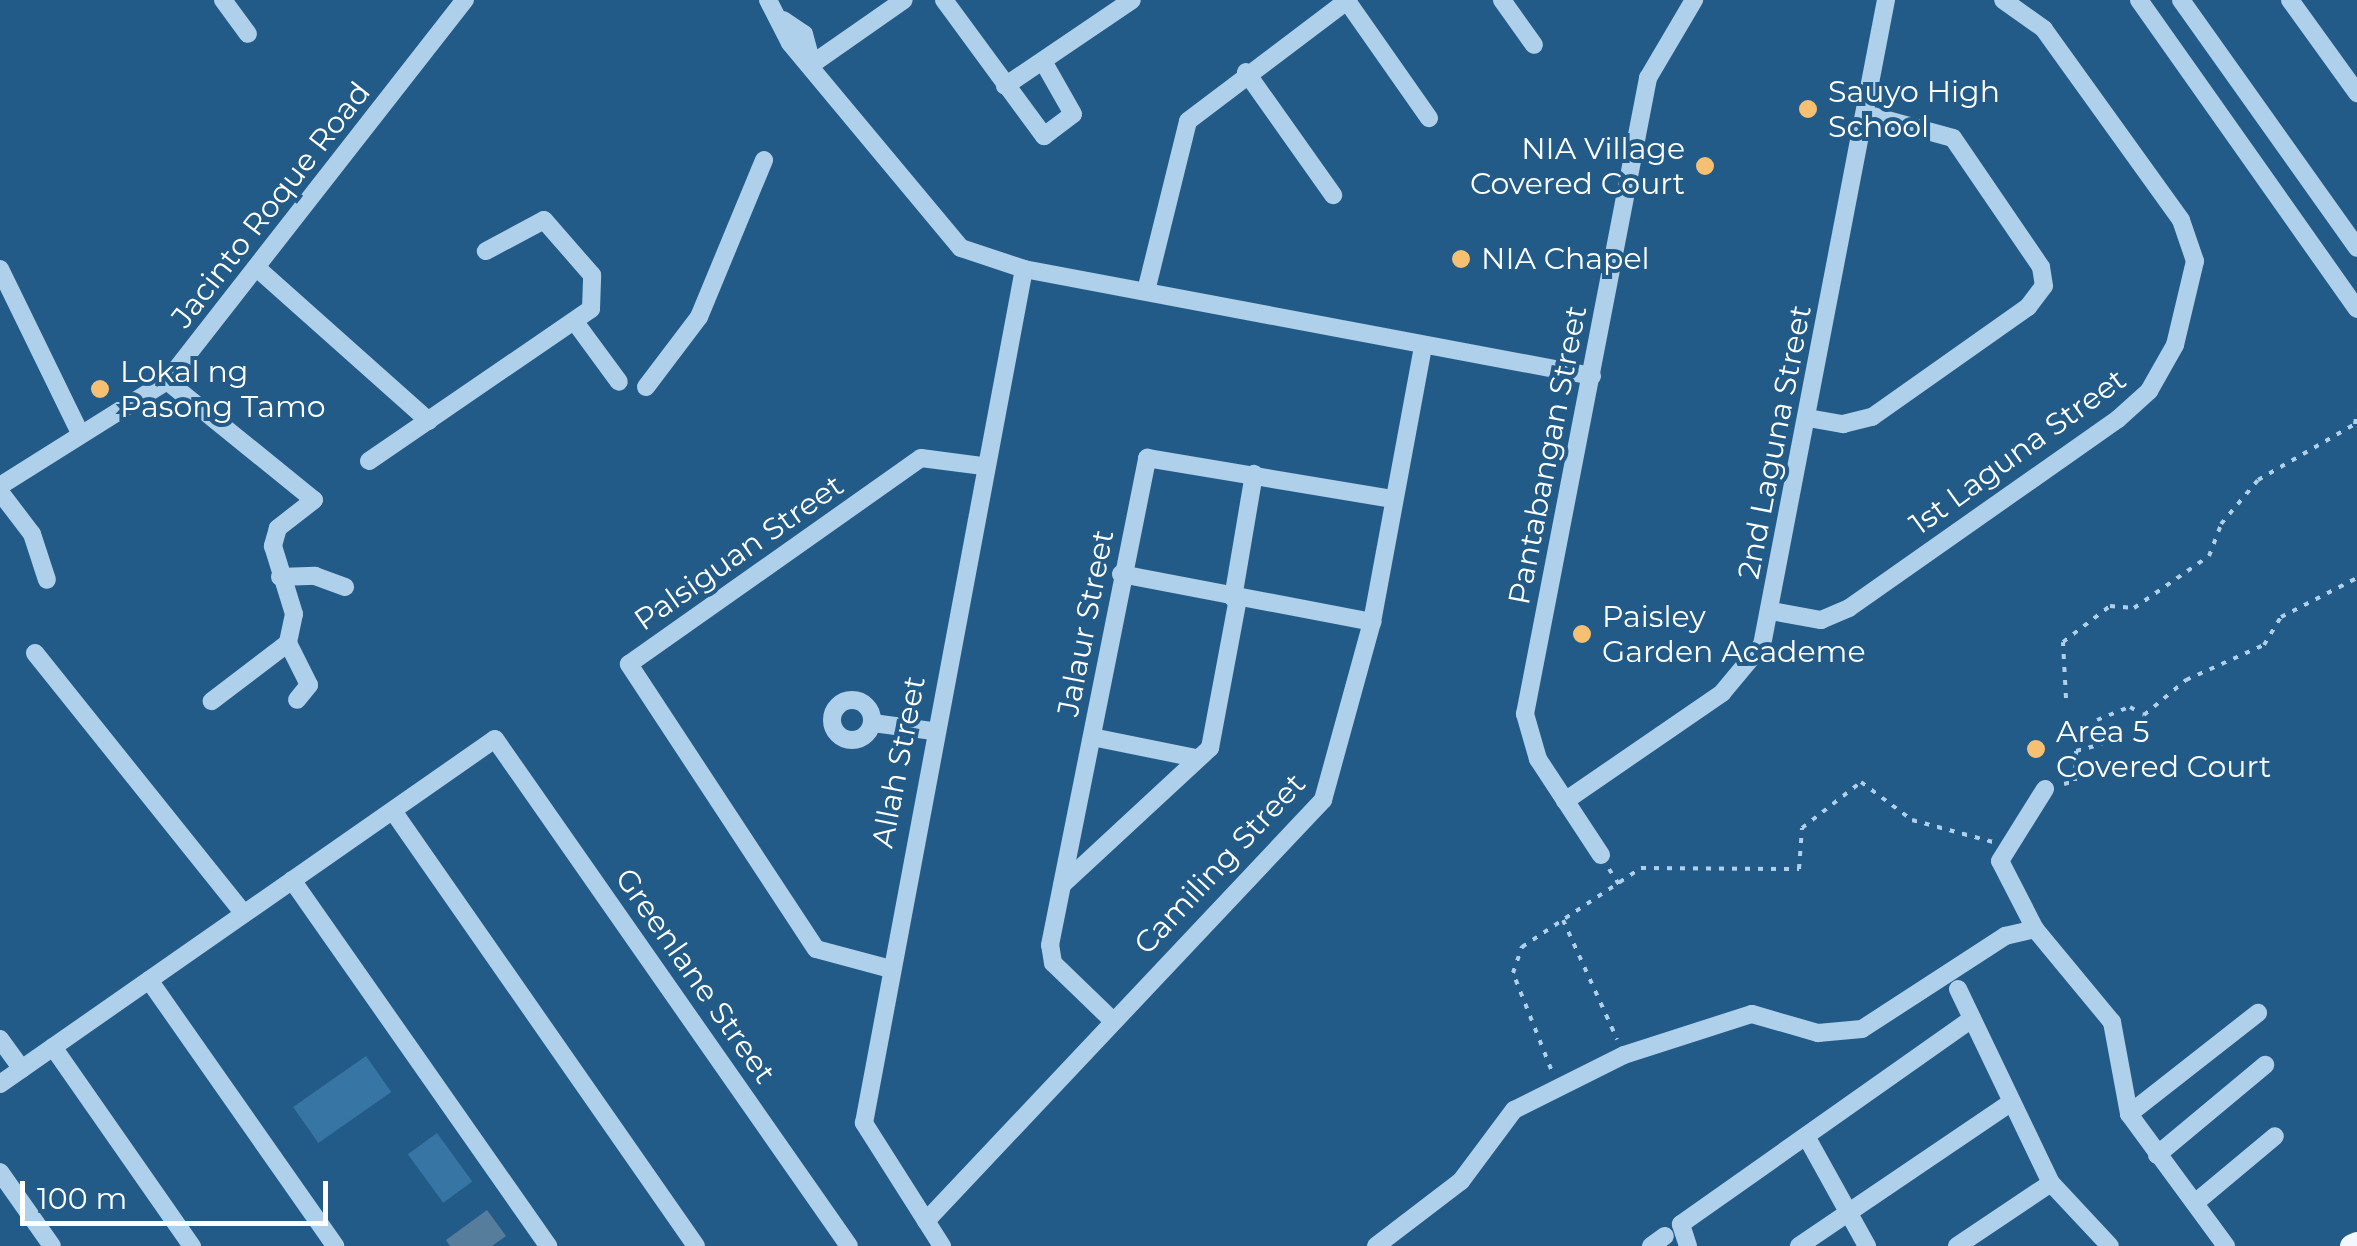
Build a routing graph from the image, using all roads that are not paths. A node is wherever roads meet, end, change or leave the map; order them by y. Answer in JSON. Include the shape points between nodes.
{"nodes":[{"id":1,"x":223,"y":0,"type":"edge"},
{"id":2,"x":464,"y":0,"type":"edge"},
{"id":3,"x":768,"y":0,"type":"edge"},
{"id":4,"x":904,"y":0,"type":"edge"},
{"id":5,"x":944,"y":0,"type":"edge"},
{"id":6,"x":1132,"y":0,"type":"edge"},
{"id":7,"x":1502,"y":0,"type":"edge"},
{"id":8,"x":1694,"y":0,"type":"edge"},
{"id":9,"x":1886,"y":0,"type":"edge"},
{"id":10,"x":2004,"y":0,"type":"edge"},
{"id":11,"x":2139,"y":0,"type":"edge"},
{"id":12,"x":2182,"y":0,"type":"edge"},
{"id":13,"x":2290,"y":0,"type":"edge"},
{"id":14,"x":1343,"y":2,"type":"edge"},
{"id":15,"x":2154,"y":20,"type":"junction"},
{"id":16,"x":248,"y":34,"type":"dead end"},
{"id":17,"x":1534,"y":45,"type":"dead end"},
{"id":18,"x":812,"y":60,"type":"junction"},
{"id":19,"x":1044,"y":62,"type":"junction"},
{"id":20,"x":1246,"y":72,"type":"junction"},
{"id":21,"x":1005,"y":86,"type":"junction"},
{"id":22,"x":2357,"y":93,"type":"edge"},
{"id":23,"x":1864,"y":114,"type":"junction"},
{"id":24,"x":1429,"y":118,"type":"dead end"},
{"id":25,"x":764,"y":160,"type":"dead end"},
{"id":26,"x":1333,"y":195,"type":"dead end"},
{"id":27,"x":2357,"y":248,"type":"edge"},
{"id":28,"x":486,"y":252,"type":"dead end"},
{"id":29,"x":257,"y":268,"type":"junction"},
{"id":30,"x":0,"y":269,"type":"edge"},
{"id":31,"x":1024,"y":269,"type":"junction"},
{"id":32,"x":1146,"y":291,"type":"junction"},
{"id":33,"x":2357,"y":309,"type":"edge"},
{"id":34,"x":575,"y":322,"type":"junction"},
{"id":35,"x":1423,"y":346,"type":"junction"},
{"id":36,"x":1592,"y":376,"type":"junction"},
{"id":37,"x":167,"y":381,"type":"junction"},
{"id":38,"x":619,"y":382,"type":"dead end"},
{"id":39,"x":646,"y":387,"type":"dead end"},
{"id":40,"x":1808,"y":418,"type":"junction"},
{"id":41,"x":428,"y":421,"type":"junction"},
{"id":42,"x":80,"y":434,"type":"junction"},
{"id":43,"x":369,"y":461,"type":"dead end"},
{"id":44,"x":983,"y":466,"type":"junction"},
{"id":45,"x":1254,"y":474,"type":"junction"},
{"id":46,"x":0,"y":489,"type":"edge"},
{"id":47,"x":1392,"y":499,"type":"junction"},
{"id":48,"x":1121,"y":574,"type":"junction"},
{"id":49,"x":280,"y":578,"type":"junction"},
{"id":50,"x":47,"y":580,"type":"dead end"},
{"id":51,"x":346,"y":588,"type":"dead end"},
{"id":52,"x":1235,"y":598,"type":"junction"},
{"id":53,"x":1771,"y":610,"type":"junction"},
{"id":54,"x":1372,"y":622,"type":"junction"},
{"id":55,"x":288,"y":643,"type":"junction"},
{"id":56,"x":34,"y":653,"type":"dead end"},
{"id":57,"x":297,"y":700,"type":"dead end"},
{"id":58,"x":212,"y":701,"type":"dead end"},
{"id":59,"x":873,"y":722,"type":"dead end"},
{"id":60,"x":933,"y":731,"type":"junction"},
{"id":61,"x":1092,"y":737,"type":"junction"},
{"id":62,"x":1196,"y":758,"type":"junction"},
{"id":63,"x":2044,"y":789,"type":"road end"},
{"id":64,"x":1565,"y":801,"type":"junction"},
{"id":65,"x":393,"y":811,"type":"junction"},
{"id":66,"x":1600,"y":855,"type":"dead end"},
{"id":67,"x":292,"y":880,"type":"junction"},
{"id":68,"x":1062,"y":885,"type":"junction"},
{"id":69,"x":244,"y":914,"type":"junction"},
{"id":70,"x":2036,"y":929,"type":"junction"},
{"id":71,"x":888,"y":968,"type":"junction"},
{"id":72,"x":149,"y":980,"type":"junction"},
{"id":73,"x":1958,"y":990,"type":"dead end"},
{"id":74,"x":2258,"y":1013,"type":"dead end"},
{"id":75,"x":1972,"y":1019,"type":"junction"},
{"id":76,"x":1112,"y":1020,"type":"junction"},
{"id":77,"x":0,"y":1039,"type":"edge"},
{"id":78,"x":54,"y":1047,"type":"junction"},
{"id":79,"x":2265,"y":1065,"type":"dead end"},
{"id":80,"x":22,"y":1069,"type":"junction"},
{"id":81,"x":0,"y":1084,"type":"edge"},
{"id":82,"x":2010,"y":1102,"type":"junction"},
{"id":83,"x":2129,"y":1114,"type":"junction"},
{"id":84,"x":1806,"y":1136,"type":"junction"},
{"id":85,"x":2275,"y":1136,"type":"dead end"},
{"id":86,"x":2157,"y":1155,"type":"junction"},
{"id":87,"x":0,"y":1172,"type":"edge"},
{"id":88,"x":2051,"y":1183,"type":"junction"},
{"id":89,"x":2194,"y":1203,"type":"junction"},
{"id":90,"x":1848,"y":1213,"type":"junction"},
{"id":91,"x":926,"y":1221,"type":"junction"},
{"id":92,"x":52,"y":1246,"type":"edge"},
{"id":93,"x":192,"y":1246,"type":"edge"},
{"id":94,"x":334,"y":1246,"type":"edge"},
{"id":95,"x":548,"y":1246,"type":"edge"},
{"id":96,"x":696,"y":1246,"type":"edge"},
{"id":97,"x":848,"y":1246,"type":"edge"},
{"id":98,"x":942,"y":1246,"type":"edge"},
{"id":99,"x":1376,"y":1246,"type":"edge"},
{"id":100,"x":1688,"y":1246,"type":"edge"},
{"id":101,"x":1799,"y":1246,"type":"edge"},
{"id":102,"x":1867,"y":1246,"type":"edge"},
{"id":103,"x":1957,"y":1246,"type":"edge"},
{"id":104,"x":2108,"y":1246,"type":"edge"},
{"id":105,"x":2226,"y":1246,"type":"edge"}],
"edges":[{"from":1,"to":16,"type":"street"},
{"from":2,"to":29,"type":"street","name":"Jacinto Roque Road"},
{"from":3,"to":18,"type":"street","via":[[790,42]]},
{"from":4,"to":18,"type":"street"},
{"from":5,"to":21,"type":"street"},
{"from":6,"to":19,"type":"street"},
{"from":7,"to":17,"type":"street"},
{"from":8,"to":36,"type":"street","name":"Pantabangan Street","via":[[1648,78]]},
{"from":9,"to":23,"type":"street","name":"2nd Laguna Street"},
{"from":10,"to":53,"type":"street","name":"1st Laguna Street","via":[[2044,30],[2181,220],[2194,273],[2175,345],[2149,392],[2118,419],[1849,608],[1821,620]]},
{"from":11,"to":15,"type":"street"},
{"from":12,"to":15,"type":"street"},
{"from":12,"to":27,"type":"street"},
{"from":13,"to":22,"type":"street"},
{"from":14,"to":20,"type":"street"},
{"from":14,"to":24,"type":"street"},
{"from":15,"to":33,"type":"street"},
{"from":18,"to":31,"type":"street","via":[[944,234]]},
{"from":19,"to":21,"type":"street"},
{"from":19,"to":21,"type":"street","via":[[1072,106],[1062,130],[1036,131]]},
{"from":20,"to":26,"type":"street"},
{"from":20,"to":32,"type":"street","via":[[1182,133]]},
{"from":23,"to":40,"type":"street","name":"2nd Laguna Street"},
{"from":23,"to":40,"type":"street","via":[[1953,138],[2041,266],[2044,286],[2028,307],[1872,417],[1843,424]]},
{"from":25,"to":39,"type":"street","via":[[699,317]]},
{"from":28,"to":34,"type":"street","via":[[544,220],[561,230],[597,292]]},
{"from":29,"to":37,"type":"street","name":"Jacinto Roque Road"},
{"from":29,"to":41,"type":"street"},
{"from":30,"to":42,"type":"street"},
{"from":31,"to":32,"type":"street"},
{"from":31,"to":44,"type":"street","name":"Allah Street"},
{"from":32,"to":35,"type":"street"},
{"from":34,"to":38,"type":"street"},
{"from":34,"to":41,"type":"street"},
{"from":35,"to":36,"type":"street"},
{"from":35,"to":47,"type":"street","name":"Camiling Street"},
{"from":36,"to":64,"type":"street","name":"Pantabangan Street","via":[[1525,714],[1529,743]]},
{"from":37,"to":42,"type":"street","name":"Jacinto Roque Road"},
{"from":37,"to":49,"type":"street","via":[[314,500],[278,528]]},
{"from":40,"to":53,"type":"street","name":"2nd Laguna Street"},
{"from":41,"to":43,"type":"street"},
{"from":42,"to":46,"type":"street","name":"Jacinto Roque Road"},
{"from":44,"to":60,"type":"street","name":"Allah Street"},
{"from":44,"to":71,"type":"street","name":"Palsiguan Street","via":[[921,458],[630,664],[816,949]]},
{"from":45,"to":47,"type":"street","name":"Jalaur Street"},
{"from":45,"to":48,"type":"street","name":"Jalaur Street","via":[[1147,458]]},
{"from":45,"to":52,"type":"street"},
{"from":46,"to":50,"type":"street","via":[[32,534]]},
{"from":47,"to":54,"type":"street","name":"Camiling Street"},
{"from":48,"to":52,"type":"street"},
{"from":48,"to":61,"type":"street","name":"Jalaur Street"},
{"from":49,"to":51,"type":"street"},
{"from":49,"to":55,"type":"street","via":[[294,614]]},
{"from":52,"to":54,"type":"street"},
{"from":52,"to":62,"type":"street","via":[[1218,718],[1210,748]]},
{"from":53,"to":64,"type":"street","name":"2nd Laguna Street","via":[[1740,678]]},
{"from":54,"to":76,"type":"street","name":"Camiling Street","via":[[1323,800]]},
{"from":55,"to":57,"type":"street","via":[[309,685]]},
{"from":55,"to":58,"type":"street"},
{"from":56,"to":69,"type":"street"},
{"from":59,"to":60,"type":"street"},
{"from":60,"to":71,"type":"street","name":"Allah Street"},
{"from":61,"to":62,"type":"street"},
{"from":61,"to":68,"type":"street","name":"Jalaur Street"},
{"from":62,"to":68,"type":"street"},
{"from":63,"to":70,"type":"street","via":[[2003,850],[2001,871]]},
{"from":64,"to":66,"type":"street","name":"Pantabangan Street"},
{"from":65,"to":67,"type":"street"},
{"from":65,"to":96,"type":"street"},
{"from":65,"to":97,"type":"street","name":"Greenlane Street","via":[[495,739]]},
{"from":67,"to":69,"type":"street"},
{"from":67,"to":95,"type":"street"},
{"from":68,"to":76,"type":"street","name":"Jalaur Street","via":[[1053,962]]},
{"from":69,"to":72,"type":"street"},
{"from":70,"to":83,"type":"street","via":[[2112,1022]]},
{"from":70,"to":99,"type":"street","via":[[2005,936],[1862,1029],[1818,1033],[1752,1014],[1624,1055],[1514,1110],[1461,1181]]},
{"from":71,"to":91,"type":"street","name":"Allah Street","via":[[864,1123]]},
{"from":72,"to":78,"type":"street"},
{"from":72,"to":94,"type":"street"},
{"from":73,"to":75,"type":"street"},
{"from":74,"to":83,"type":"street"},
{"from":75,"to":82,"type":"street"},
{"from":75,"to":84,"type":"street"},
{"from":76,"to":91,"type":"street","name":"Camiling Street"},
{"from":77,"to":80,"type":"street"},
{"from":78,"to":80,"type":"street"},
{"from":78,"to":93,"type":"street"},
{"from":79,"to":86,"type":"street"},
{"from":80,"to":81,"type":"street"},
{"from":82,"to":88,"type":"street"},
{"from":82,"to":90,"type":"street"},
{"from":83,"to":86,"type":"street"},
{"from":84,"to":90,"type":"street"},
{"from":84,"to":100,"type":"street","via":[[1682,1224]]},
{"from":85,"to":89,"type":"street"},
{"from":86,"to":89,"type":"street"},
{"from":87,"to":92,"type":"street"},
{"from":88,"to":103,"type":"street"},
{"from":88,"to":104,"type":"street"},
{"from":89,"to":105,"type":"street"},
{"from":90,"to":101,"type":"street"},
{"from":90,"to":102,"type":"street"},
{"from":91,"to":98,"type":"street","name":"Allah Street"}]}
